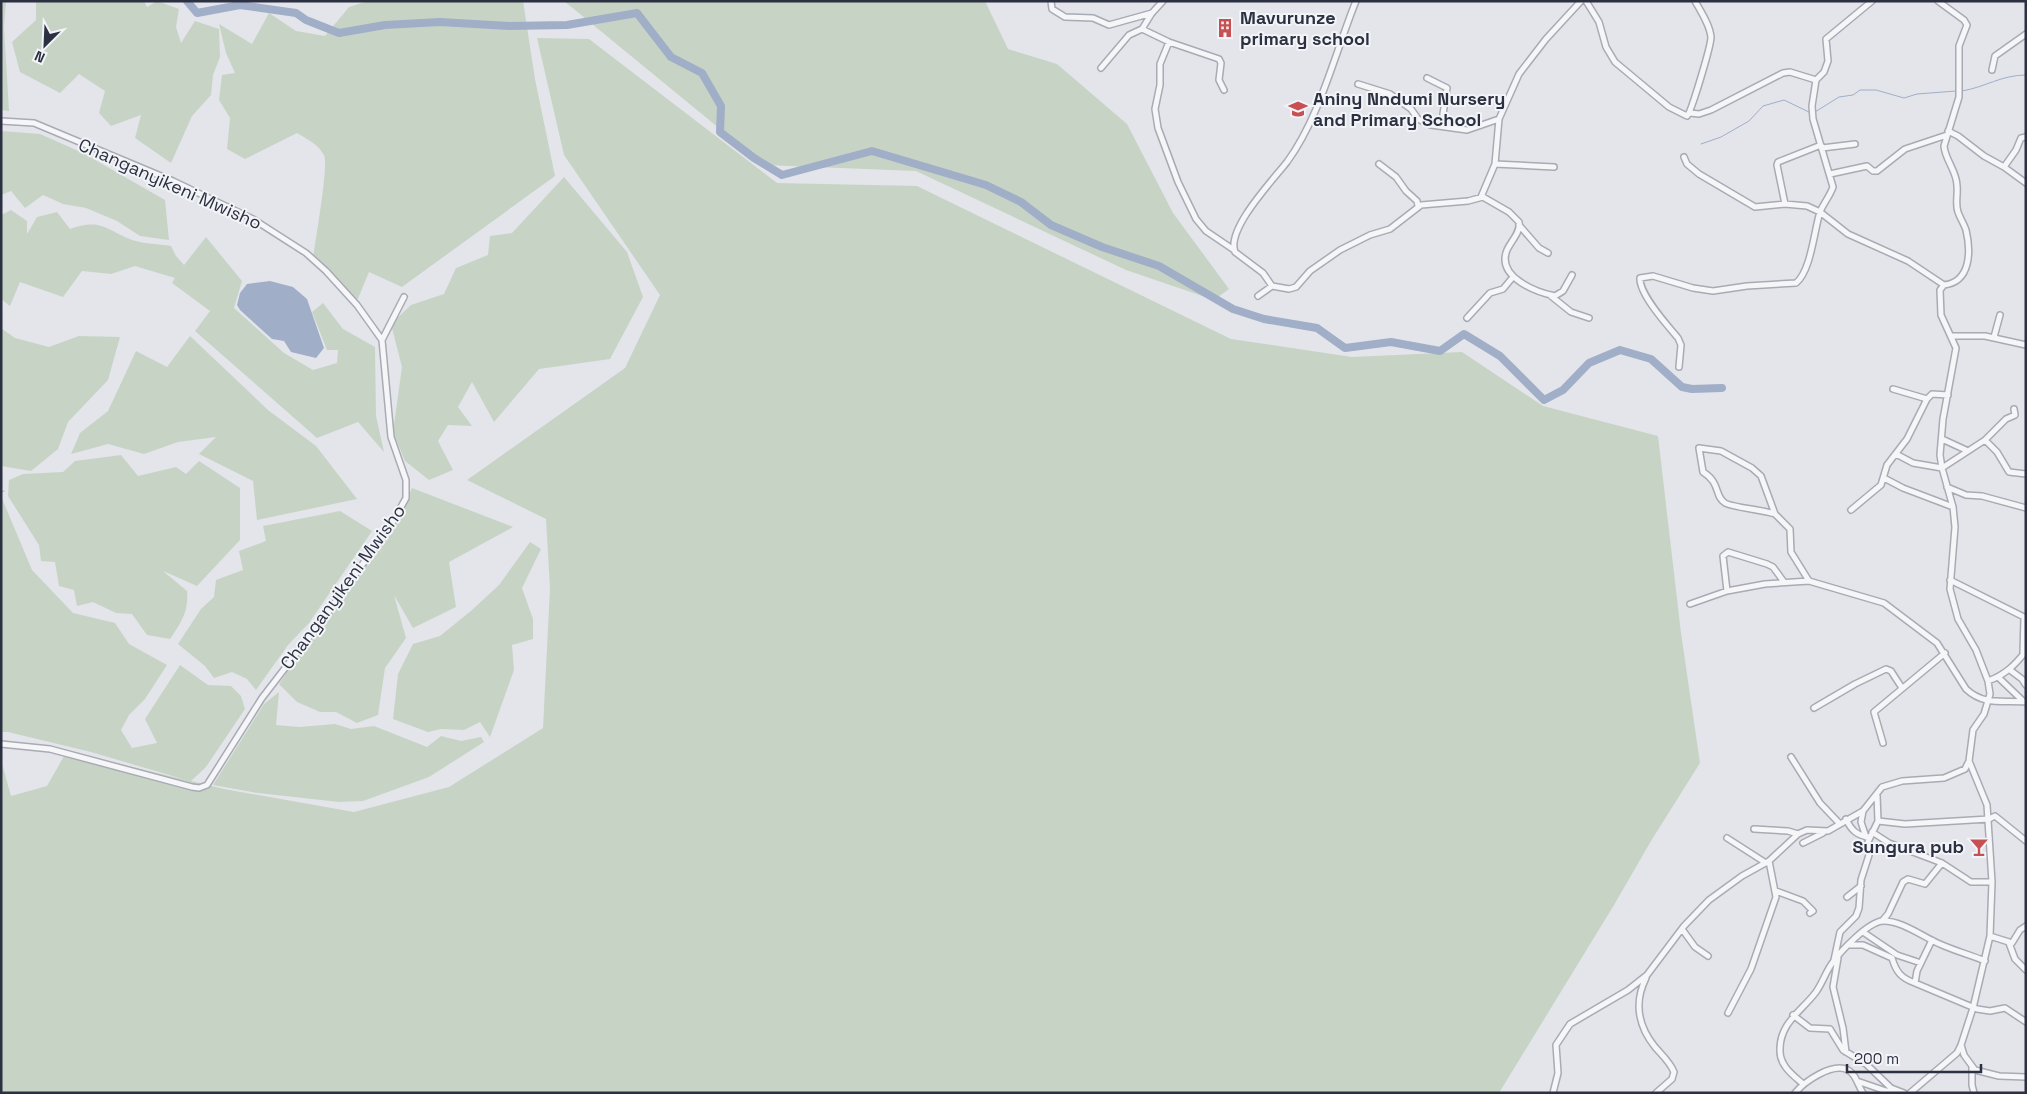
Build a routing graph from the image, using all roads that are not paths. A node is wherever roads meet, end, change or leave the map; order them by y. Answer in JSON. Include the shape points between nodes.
{"nodes":[{"id":1,"x":1051,"y":1,"type":"edge"},
{"id":2,"x":1163,"y":1,"type":"edge"},
{"id":3,"x":1356,"y":1,"type":"edge"},
{"id":4,"x":1581,"y":1,"type":"edge"},
{"id":5,"x":1586,"y":1,"type":"edge"},
{"id":6,"x":1695,"y":1,"type":"edge"},
{"id":7,"x":1872,"y":1,"type":"edge"},
{"id":8,"x":1938,"y":1,"type":"edge"},
{"id":9,"x":1152,"y":13,"type":"junction"},
{"id":10,"x":1142,"y":29,"type":"junction"},
{"id":11,"x":2026,"y":34,"type":"edge"},
{"id":12,"x":1169,"y":42,"type":"junction"},
{"id":13,"x":1101,"y":68,"type":"dead end"},
{"id":14,"x":1992,"y":70,"type":"dead end"},
{"id":15,"x":1427,"y":78,"type":"dead end"},
{"id":16,"x":1816,"y":80,"type":"junction"},
{"id":17,"x":1358,"y":84,"type":"dead end"},
{"id":18,"x":1224,"y":90,"type":"dead end"},
{"id":19,"x":1690,"y":112,"type":"junction"},
{"id":20,"x":1499,"y":119,"type":"junction"},
{"id":21,"x":1,"y":121,"type":"edge"},
{"id":22,"x":1444,"y":126,"type":"junction"},
{"id":23,"x":1947,"y":133,"type":"junction"},
{"id":24,"x":2026,"y":138,"type":"edge"},
{"id":25,"x":1856,"y":144,"type":"dead end"},
{"id":26,"x":1821,"y":146,"type":"junction"},
{"id":27,"x":1684,"y":157,"type":"dead end"},
{"id":28,"x":1379,"y":164,"type":"dead end"},
{"id":29,"x":1495,"y":164,"type":"junction"},
{"id":30,"x":1554,"y":166,"type":"dead end"},
{"id":31,"x":2004,"y":167,"type":"junction"},
{"id":32,"x":1830,"y":174,"type":"junction"},
{"id":33,"x":2026,"y":183,"type":"edge"},
{"id":34,"x":1481,"y":197,"type":"junction"},
{"id":35,"x":1785,"y":204,"type":"junction"},
{"id":36,"x":1418,"y":206,"type":"junction"},
{"id":37,"x":1820,"y":212,"type":"junction"},
{"id":38,"x":1520,"y":225,"type":"junction"},
{"id":39,"x":1234,"y":250,"type":"junction"},
{"id":40,"x":1548,"y":254,"type":"dead end"},
{"id":41,"x":1513,"y":276,"type":"junction"},
{"id":42,"x":1572,"y":276,"type":"dead end"},
{"id":43,"x":1944,"y":285,"type":"junction"},
{"id":44,"x":1272,"y":286,"type":"junction"},
{"id":45,"x":1548,"y":294,"type":"junction"},
{"id":46,"x":1258,"y":296,"type":"dead end"},
{"id":47,"x":404,"y":297,"type":"dead end"},
{"id":48,"x":2000,"y":315,"type":"dead end"},
{"id":49,"x":1467,"y":318,"type":"dead end"},
{"id":50,"x":1590,"y":318,"type":"dead end"},
{"id":51,"x":1951,"y":336,"type":"junction"},
{"id":52,"x":1994,"y":337,"type":"junction"},
{"id":53,"x":382,"y":340,"type":"junction"},
{"id":54,"x":2026,"y":345,"type":"edge"},
{"id":55,"x":1680,"y":367,"type":"dead end"},
{"id":56,"x":1893,"y":389,"type":"dead end"},
{"id":57,"x":1948,"y":394,"type":"junction"},
{"id":58,"x":1927,"y":399,"type":"junction"},
{"id":59,"x":2014,"y":409,"type":"dead end"},
{"id":60,"x":1942,"y":439,"type":"junction"},
{"id":61,"x":1985,"y":440,"type":"junction"},
{"id":62,"x":1968,"y":451,"type":"junction"},
{"id":63,"x":1896,"y":454,"type":"junction"},
{"id":64,"x":1942,"y":468,"type":"junction"},
{"id":65,"x":2026,"y":474,"type":"edge"},
{"id":66,"x":1884,"y":478,"type":"junction"},
{"id":67,"x":1947,"y":487,"type":"junction"},
{"id":68,"x":1953,"y":507,"type":"junction"},
{"id":69,"x":2026,"y":508,"type":"edge"},
{"id":70,"x":1851,"y":510,"type":"dead end"},
{"id":71,"x":1775,"y":514,"type":"junction"},
{"id":72,"x":1950,"y":580,"type":"junction"},
{"id":73,"x":1809,"y":581,"type":"junction"},
{"id":74,"x":1784,"y":582,"type":"junction"},
{"id":75,"x":1727,"y":591,"type":"junction"},
{"id":76,"x":1690,"y":604,"type":"dead end"},
{"id":77,"x":2025,"y":618,"type":"edge"},
{"id":78,"x":2025,"y":652,"type":"edge"},
{"id":79,"x":1945,"y":653,"type":"junction"},
{"id":80,"x":2010,"y":670,"type":"junction"},
{"id":81,"x":1999,"y":678,"type":"junction"},
{"id":82,"x":2024,"y":679,"type":"edge"},
{"id":83,"x":1988,"y":682,"type":"junction"},
{"id":84,"x":2026,"y":685,"type":"edge"},
{"id":85,"x":1902,"y":688,"type":"junction"},
{"id":86,"x":1988,"y":701,"type":"junction"},
{"id":87,"x":2024,"y":701,"type":"edge"},
{"id":88,"x":1814,"y":708,"type":"dead end"},
{"id":89,"x":1883,"y":743,"type":"dead end"},
{"id":90,"x":1,"y":744,"type":"edge"},
{"id":91,"x":1791,"y":757,"type":"dead end"},
{"id":92,"x":1969,"y":761,"type":"junction"},
{"id":93,"x":1877,"y":795,"type":"junction"},
{"id":94,"x":1863,"y":811,"type":"junction"},
{"id":95,"x":1846,"y":819,"type":"junction"},
{"id":96,"x":1989,"y":819,"type":"junction"},
{"id":97,"x":1878,"y":820,"type":"junction"},
{"id":98,"x":1840,"y":824,"type":"junction"},
{"id":99,"x":1754,"y":829,"type":"dead end"},
{"id":100,"x":1828,"y":831,"type":"junction"},
{"id":101,"x":1798,"y":834,"type":"junction"},
{"id":102,"x":1869,"y":836,"type":"junction"},
{"id":103,"x":1727,"y":838,"type":"dead end"},
{"id":104,"x":2026,"y":841,"type":"edge"},
{"id":105,"x":1803,"y":843,"type":"dead end"},
{"id":106,"x":1767,"y":862,"type":"junction"},
{"id":107,"x":1942,"y":864,"type":"junction"},
{"id":108,"x":1992,"y":882,"type":"junction"},
{"id":109,"x":1861,"y":886,"type":"junction"},
{"id":110,"x":1776,"y":892,"type":"junction"},
{"id":111,"x":1847,"y":897,"type":"dead end"},
{"id":112,"x":1810,"y":914,"type":"dead end"},
{"id":113,"x":1882,"y":921,"type":"junction"},
{"id":114,"x":2026,"y":926,"type":"edge"},
{"id":115,"x":1682,"y":930,"type":"junction"},
{"id":116,"x":1863,"y":932,"type":"junction"},
{"id":117,"x":1990,"y":936,"type":"junction"},
{"id":118,"x":1932,"y":940,"type":"junction"},
{"id":119,"x":2009,"y":943,"type":"junction"},
{"id":120,"x":1847,"y":946,"type":"junction"},
{"id":121,"x":1708,"y":956,"type":"dead end"},
{"id":122,"x":1836,"y":959,"type":"junction"},
{"id":123,"x":1985,"y":961,"type":"junction"},
{"id":124,"x":1921,"y":962,"type":"junction"},
{"id":125,"x":2026,"y":970,"type":"edge"},
{"id":126,"x":1647,"y":976,"type":"junction"},
{"id":127,"x":1915,"y":983,"type":"junction"},
{"id":128,"x":1973,"y":1008,"type":"junction"},
{"id":129,"x":1728,"y":1013,"type":"dead end"},
{"id":130,"x":1793,"y":1015,"type":"junction"},
{"id":131,"x":2026,"y":1022,"type":"edge"},
{"id":132,"x":1961,"y":1044,"type":"junction"},
{"id":133,"x":1846,"y":1052,"type":"junction"},
{"id":134,"x":1972,"y":1068,"type":"junction"},
{"id":135,"x":2026,"y":1077,"type":"edge"},
{"id":136,"x":1857,"y":1081,"type":"junction"},
{"id":137,"x":1803,"y":1084,"type":"junction"},
{"id":138,"x":1902,"y":1092,"type":"edge"},
{"id":139,"x":1553,"y":1093,"type":"edge"},
{"id":140,"x":1656,"y":1093,"type":"edge"},
{"id":141,"x":1795,"y":1093,"type":"edge"},
{"id":142,"x":1863,"y":1093,"type":"edge"},
{"id":143,"x":1910,"y":1093,"type":"edge"},
{"id":144,"x":1974,"y":1093,"type":"edge"}],
"edges":[{"from":1,"to":9,"type":"street","via":[[1052,8],[1065,17],[1093,18],[1112,26]]},
{"from":2,"to":9,"type":"street"},
{"from":3,"to":39,"type":"street","via":[[1329,77],[1301,138],[1246,215]]},
{"from":4,"to":20,"type":"street","via":[[1521,71]]},
{"from":5,"to":19,"type":"street","via":[[1599,22],[1608,52],[1619,66],[1676,112],[1686,116]]},
{"from":6,"to":19,"type":"street","via":[[1711,38]]},
{"from":7,"to":16,"type":"street","via":[[1826,39],[1828,61]]},
{"from":8,"to":23,"type":"street","via":[[1967,24],[1959,46],[1958,97]]},
{"from":9,"to":10,"type":"street"},
{"from":10,"to":12,"type":"street"},
{"from":10,"to":13,"type":"street","via":[[1129,35]]},
{"from":11,"to":14,"type":"street","via":[[1995,56]]},
{"from":12,"to":18,"type":"street","via":[[1220,60],[1219,80]]},
{"from":12,"to":39,"type":"street","via":[[1160,64],[1155,109],[1158,128],[1196,219],[1206,231]]},
{"from":15,"to":22,"type":"street","via":[[1447,88]]},
{"from":16,"to":19,"type":"street","via":[[1783,72],[1711,110],[1700,114]]},
{"from":16,"to":26,"type":"street","via":[[1812,106]]},
{"from":17,"to":22,"type":"street","via":[[1390,94],[1421,121]]},
{"from":20,"to":22,"type":"street","via":[[1467,130]]},
{"from":20,"to":29,"type":"street"},
{"from":21,"to":53,"type":"street","name":"Changanyikeni Mwisho","via":[[34,124],[173,181],[253,219],[306,253],[326,271],[357,305]]},
{"from":23,"to":31,"type":"street","via":[[1958,136]]},
{"from":23,"to":32,"type":"street","via":[[1905,149],[1878,171],[1866,166]]},
{"from":23,"to":43,"type":"street","via":[[1945,154],[1956,179],[1956,206],[1968,239],[1963,276]]},
{"from":24,"to":31,"type":"street","via":[[2021,138]]},
{"from":25,"to":26,"type":"street"},
{"from":26,"to":32,"type":"street"},
{"from":26,"to":35,"type":"street","via":[[1778,162]]},
{"from":27,"to":35,"type":"street","via":[[1699,174],[1755,207]]},
{"from":28,"to":36,"type":"street","via":[[1418,201]]},
{"from":29,"to":30,"type":"street"},
{"from":29,"to":34,"type":"street"},
{"from":31,"to":33,"type":"street"},
{"from":32,"to":37,"type":"street","via":[[1832,188]]},
{"from":34,"to":36,"type":"street"},
{"from":34,"to":38,"type":"street","via":[[1509,212]]},
{"from":35,"to":37,"type":"street","via":[[1807,206]]},
{"from":36,"to":44,"type":"street","via":[[1390,229],[1340,250],[1310,271],[1296,287]]},
{"from":37,"to":43,"type":"street","via":[[1848,234],[1908,261]]},
{"from":37,"to":55,"type":"street","via":[[1802,276],[1796,283],[1713,291],[1653,276],[1640,278],[1644,293],[1678,338],[1681,345]]},
{"from":38,"to":40,"type":"street"},
{"from":38,"to":41,"type":"street","via":[[1505,257]]},
{"from":39,"to":44,"type":"street","via":[[1263,272]]},
{"from":41,"to":45,"type":"street","via":[[1526,286]]},
{"from":41,"to":49,"type":"street","via":[[1503,289],[1490,293]]},
{"from":42,"to":45,"type":"street","via":[[1560,293],[1555,296]]},
{"from":43,"to":51,"type":"street","via":[[1940,290],[1941,315]]},
{"from":44,"to":46,"type":"street"},
{"from":45,"to":50,"type":"street","via":[[1575,315]]},
{"from":47,"to":53,"type":"street"},
{"from":48,"to":52,"type":"street"},
{"from":51,"to":52,"type":"street"},
{"from":51,"to":57,"type":"street","via":[[1956,348]]},
{"from":52,"to":54,"type":"street"},
{"from":53,"to":90,"type":"street","name":"Changanyikeni Mwisho","via":[[391,437],[406,480],[406,498],[392,523],[329,611],[262,698],[207,784],[192,787],[50,750]]},
{"from":56,"to":58,"type":"street"},
{"from":57,"to":58,"type":"street","via":[[1932,394]]},
{"from":57,"to":60,"type":"street"},
{"from":58,"to":63,"type":"street","via":[[1908,439]]},
{"from":59,"to":61,"type":"street","via":[[2014,415]]},
{"from":60,"to":62,"type":"street"},
{"from":60,"to":64,"type":"street"},
{"from":61,"to":62,"type":"street"},
{"from":61,"to":65,"type":"street","via":[[2009,472]]},
{"from":62,"to":64,"type":"street"},
{"from":63,"to":64,"type":"street","via":[[1913,463]]},
{"from":63,"to":66,"type":"street","via":[[1886,465]]},
{"from":64,"to":67,"type":"street"},
{"from":66,"to":68,"type":"street"},
{"from":66,"to":70,"type":"street","via":[[1881,485]]},
{"from":67,"to":68,"type":"street"},
{"from":67,"to":69,"type":"street","via":[[1966,495]]},
{"from":68,"to":72,"type":"street","via":[[1955,545]]},
{"from":71,"to":71,"type":"street","via":[[1761,476],[1752,468],[1721,451],[1699,448],[1703,472],[1715,480],[1720,499],[1725,504]]},
{"from":71,"to":73,"type":"street","via":[[1790,529],[1791,552]]},
{"from":72,"to":77,"type":"street"},
{"from":72,"to":83,"type":"street","via":[[1958,619],[1976,650]]},
{"from":73,"to":74,"type":"street"},
{"from":73,"to":79,"type":"street","via":[[1884,603],[1937,643]]},
{"from":74,"to":75,"type":"street"},
{"from":74,"to":75,"type":"street","via":[[1768,564],[1728,552],[1723,556]]},
{"from":75,"to":76,"type":"street"},
{"from":77,"to":78,"type":"street"},
{"from":78,"to":80,"type":"street"},
{"from":79,"to":85,"type":"street"},
{"from":79,"to":86,"type":"street","via":[[1966,689],[1979,699]]},
{"from":80,"to":81,"type":"street"},
{"from":80,"to":82,"type":"street"},
{"from":81,"to":83,"type":"street"},
{"from":81,"to":87,"type":"street"},
{"from":82,"to":84,"type":"street"},
{"from":83,"to":86,"type":"street"},
{"from":85,"to":88,"type":"street","via":[[1891,671],[1886,670],[1854,684]]},
{"from":85,"to":89,"type":"street","via":[[1874,712]]},
{"from":86,"to":87,"type":"street"},
{"from":86,"to":92,"type":"street","via":[[1973,730]]},
{"from":91,"to":98,"type":"street","via":[[1820,803]]},
{"from":92,"to":93,"type":"street","via":[[1957,774],[1891,783],[1882,787]]},
{"from":92,"to":96,"type":"street","via":[[1987,805]]},
{"from":93,"to":94,"type":"street"},
{"from":93,"to":97,"type":"street"},
{"from":94,"to":95,"type":"street"},
{"from":94,"to":102,"type":"street","via":[[1862,822]]},
{"from":95,"to":98,"type":"street"},
{"from":95,"to":102,"type":"street","via":[[1853,831]]},
{"from":96,"to":97,"type":"street","via":[[1905,824]]},
{"from":96,"to":104,"type":"street","via":[[1995,816]]},
{"from":96,"to":108,"type":"street"},
{"from":97,"to":102,"type":"street"},
{"from":98,"to":100,"type":"street"},
{"from":99,"to":101,"type":"street"},
{"from":100,"to":101,"type":"street","via":[[1807,830]]},
{"from":100,"to":105,"type":"street"},
{"from":101,"to":106,"type":"street"},
{"from":102,"to":107,"type":"street"},
{"from":102,"to":109,"type":"street","via":[[1869,855]]},
{"from":103,"to":106,"type":"street"},
{"from":106,"to":110,"type":"street"},
{"from":106,"to":115,"type":"street","via":[[1709,900]]},
{"from":107,"to":108,"type":"street","via":[[1971,882]]},
{"from":107,"to":113,"type":"street","via":[[1925,884],[1908,879],[1903,882]]},
{"from":108,"to":117,"type":"street"},
{"from":109,"to":111,"type":"street"},
{"from":109,"to":122,"type":"street","via":[[1858,912],[1840,932]]},
{"from":110,"to":112,"type":"street","via":[[1803,901],[1813,911]]},
{"from":110,"to":129,"type":"street","via":[[1751,969]]},
{"from":113,"to":116,"type":"street"},
{"from":113,"to":118,"type":"street"},
{"from":114,"to":119,"type":"street","via":[[2014,942]]},
{"from":115,"to":121,"type":"street","via":[[1695,947]]},
{"from":115,"to":126,"type":"street"},
{"from":116,"to":120,"type":"street"},
{"from":116,"to":124,"type":"street","via":[[1897,955]]},
{"from":117,"to":119,"type":"street"},
{"from":117,"to":123,"type":"street"},
{"from":118,"to":123,"type":"street"},
{"from":118,"to":124,"type":"street"},
{"from":119,"to":125,"type":"street","via":[[2016,959]]},
{"from":120,"to":122,"type":"street"},
{"from":120,"to":127,"type":"street","via":[[1863,945],[1892,958],[1894,970]]},
{"from":122,"to":130,"type":"street","via":[[1818,989]]},
{"from":122,"to":133,"type":"street","via":[[1833,987]]},
{"from":123,"to":128,"type":"street"},
{"from":124,"to":127,"type":"street"},
{"from":126,"to":139,"type":"street","via":[[1570,1024],[1556,1045],[1558,1073]]},
{"from":126,"to":140,"type":"street","via":[[1637,1002],[1642,1025],[1674,1072],[1672,1079]]},
{"from":127,"to":128,"type":"street"},
{"from":128,"to":131,"type":"street","via":[[1990,1011],[2005,1008]]},
{"from":128,"to":132,"type":"street"},
{"from":130,"to":133,"type":"street","via":[[1810,1028],[1830,1030]]},
{"from":130,"to":137,"type":"street","via":[[1783,1037],[1780,1057],[1789,1072]]},
{"from":132,"to":134,"type":"street"},
{"from":132,"to":143,"type":"street","via":[[1957,1053]]},
{"from":133,"to":138,"type":"street","via":[[1866,1064],[1891,1088]]},
{"from":134,"to":135,"type":"street","via":[[1987,1074]]},
{"from":134,"to":144,"type":"street"},
{"from":136,"to":137,"type":"street","via":[[1842,1068],[1824,1072]]},
{"from":136,"to":138,"type":"street","via":[[1886,1092]]},
{"from":136,"to":142,"type":"street"},
{"from":137,"to":141,"type":"street"}]}
